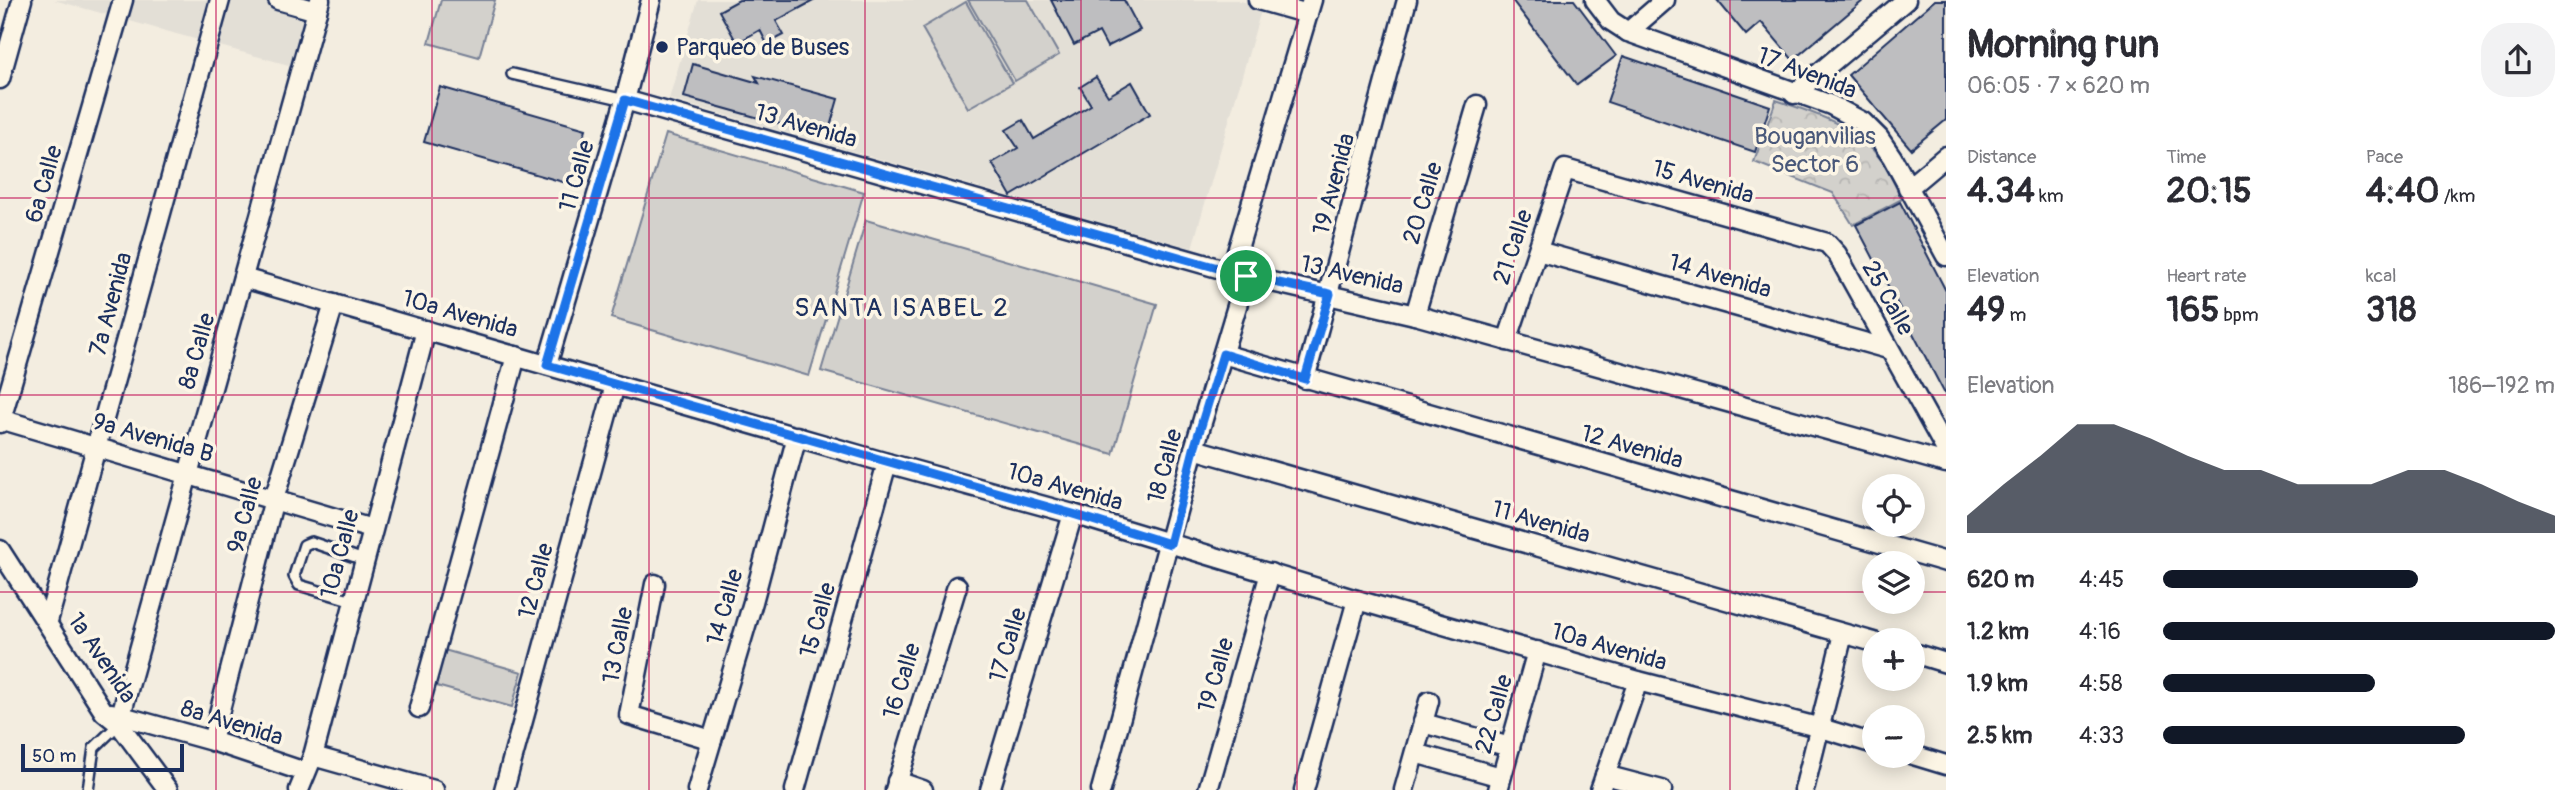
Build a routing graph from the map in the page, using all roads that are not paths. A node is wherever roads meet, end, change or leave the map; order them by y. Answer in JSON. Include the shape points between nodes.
{"nodes":[{"id":1,"x":22,"y":0,"type":"edge"},
{"id":2,"x":123,"y":0,"type":"edge"},
{"id":3,"x":220,"y":0,"type":"edge"},
{"id":4,"x":278,"y":0,"type":"edge"},
{"id":5,"x":651,"y":0,"type":"edge"},
{"id":6,"x":1258,"y":0,"type":"edge"},
{"id":7,"x":1408,"y":0,"type":"edge"},
{"id":8,"x":1595,"y":0,"type":"edge"},
{"id":9,"x":1665,"y":0,"type":"edge"},
{"id":10,"x":1906,"y":0,"type":"edge"},
{"id":11,"x":319,"y":6,"type":"edge"},
{"id":12,"x":1310,"y":7,"type":"edge"},
{"id":13,"x":7,"y":28,"type":"edge"},
{"id":14,"x":1628,"y":32,"type":"junction"},
{"id":15,"x":512,"y":74,"type":"dead end"},
{"id":16,"x":0,"y":79,"type":"edge"},
{"id":17,"x":1794,"y":93,"type":"junction"},
{"id":18,"x":625,"y":100,"type":"junction"},
{"id":19,"x":1477,"y":105,"type":"dead end"},
{"id":20,"x":1946,"y":156,"type":"edge"},
{"id":21,"x":1565,"y":169,"type":"joint"},
{"id":22,"x":1909,"y":188,"type":"junction"},
{"id":23,"x":1827,"y":243,"type":"joint"},
{"id":24,"x":1538,"y":251,"type":"junction"},
{"id":25,"x":1946,"y":257,"type":"edge"},
{"id":26,"x":1239,"y":274,"type":"junction"},
{"id":27,"x":243,"y":278,"type":"junction"},
{"id":28,"x":1330,"y":294,"type":"junction"},
{"id":29,"x":334,"y":304,"type":"junction"},
{"id":30,"x":1415,"y":315,"type":"junction"},
{"id":31,"x":426,"y":330,"type":"junction"},
{"id":32,"x":1507,"y":341,"type":"junction"},
{"id":33,"x":1888,"y":349,"type":"junction"},
{"id":34,"x":1223,"y":354,"type":"junction"},
{"id":35,"x":516,"y":356,"type":"junction"},
{"id":36,"x":547,"y":365,"type":"junction"},
{"id":37,"x":1305,"y":379,"type":"junction"},
{"id":38,"x":615,"y":384,"type":"junction"},
{"id":39,"x":0,"y":420,"type":"edge"},
{"id":40,"x":797,"y":436,"type":"junction"},
{"id":41,"x":97,"y":447,"type":"junction"},
{"id":42,"x":1194,"y":449,"type":"junction"},
{"id":43,"x":1946,"y":450,"type":"edge"},
{"id":44,"x":887,"y":463,"type":"junction"},
{"id":45,"x":1946,"y":463,"type":"edge"},
{"id":46,"x":188,"y":474,"type":"junction"},
{"id":47,"x":274,"y":499,"type":"junction"},
{"id":48,"x":1073,"y":514,"type":"junction"},
{"id":49,"x":372,"y":529,"type":"junction"},
{"id":50,"x":1170,"y":544,"type":"junction"},
{"id":51,"x":0,"y":550,"type":"edge"},
{"id":52,"x":364,"y":559,"type":"junction"},
{"id":53,"x":1946,"y":562,"type":"edge"},
{"id":54,"x":1270,"y":573,"type":"junction"},
{"id":55,"x":655,"y":584,"type":"dead end"},
{"id":56,"x":957,"y":586,"type":"dead end"},
{"id":57,"x":1357,"y":600,"type":"junction"},
{"id":58,"x":353,"y":601,"type":"junction"},
{"id":59,"x":48,"y":621,"type":"junction"},
{"id":60,"x":1843,"y":634,"type":"junction"},
{"id":61,"x":1862,"y":639,"type":"edge"},
{"id":62,"x":1537,"y":651,"type":"junction"},
{"id":63,"x":1925,"y":657,"type":"edge"},
{"id":64,"x":1946,"y":663,"type":"edge"},
{"id":65,"x":1638,"y":681,"type":"junction"},
{"id":66,"x":1429,"y":701,"type":"dead end"},
{"id":67,"x":419,"y":708,"type":"dead end"},
{"id":68,"x":115,"y":717,"type":"junction"},
{"id":69,"x":1423,"y":723,"type":"junction"},
{"id":70,"x":1821,"y":727,"type":"junction"},
{"id":71,"x":712,"y":740,"type":"junction"},
{"id":72,"x":1862,"y":740,"type":"edge"},
{"id":73,"x":212,"y":741,"type":"junction"},
{"id":74,"x":1510,"y":747,"type":"junction"},
{"id":75,"x":1415,"y":753,"type":"junction"},
{"id":76,"x":1925,"y":759,"type":"edge"},
{"id":77,"x":309,"y":764,"type":"junction"},
{"id":78,"x":1946,"y":765,"type":"edge"},
{"id":79,"x":1602,"y":782,"type":"edge"},
{"id":80,"x":1500,"y":784,"type":"edge"},
{"id":81,"x":896,"y":785,"type":"edge"},
{"id":82,"x":88,"y":790,"type":"edge"},
{"id":83,"x":168,"y":790,"type":"edge"},
{"id":84,"x":299,"y":790,"type":"edge"},
{"id":85,"x":434,"y":790,"type":"edge"},
{"id":86,"x":504,"y":790,"type":"edge"},
{"id":87,"x":697,"y":790,"type":"edge"},
{"id":88,"x":795,"y":790,"type":"edge"},
{"id":89,"x":923,"y":790,"type":"edge"},
{"id":90,"x":990,"y":790,"type":"edge"},
{"id":91,"x":1101,"y":790,"type":"edge"},
{"id":92,"x":1208,"y":790,"type":"edge"},
{"id":93,"x":1304,"y":790,"type":"edge"},
{"id":94,"x":1404,"y":790,"type":"edge"},
{"id":95,"x":1662,"y":790,"type":"edge"},
{"id":96,"x":1804,"y":790,"type":"edge"}],
"edges":[{"from":1,"to":13,"type":"street"},
{"from":2,"to":39,"type":"street","name":"6a Calle"},
{"from":3,"to":41,"type":"street","name":"7a Avenida"},
{"from":4,"to":11,"type":"street"},
{"from":5,"to":18,"type":"street","name":"11 Calle"},
{"from":6,"to":12,"type":"street"},
{"from":7,"to":28,"type":"street","name":"19 Avenida"},
{"from":8,"to":14,"type":"street","name":"17 Avenida","via":[[1611,21]]},
{"from":9,"to":14,"type":"street"},
{"from":10,"to":17,"type":"street"},
{"from":11,"to":27,"type":"street","name":"8a Calle"},
{"from":12,"to":26,"type":"street","name":"18 Calle"},
{"from":13,"to":16,"type":"street"},
{"from":14,"to":17,"type":"street","name":"17 Avenida"},
{"from":15,"to":18,"type":"lane"},
{"from":17,"to":22,"type":"street","name":"17 Avenida","via":[[1863,122],[1885,146]]},
{"from":18,"to":26,"type":"street","name":"13 Avenida"},
{"from":18,"to":36,"type":"street","name":"11 Calle"},
{"from":19,"to":30,"type":"street","name":"20 Calle"},
{"from":20,"to":22,"type":"street"},
{"from":21,"to":23,"type":"street","name":"15 Avenida"},
{"from":21,"to":24,"type":"street","name":"21 Calle"},
{"from":22,"to":25,"type":"street","name":"17 Avenida"},
{"from":23,"to":33,"type":"street","name":"25 Calle"},
{"from":24,"to":32,"type":"street","name":"21 Calle"},
{"from":24,"to":33,"type":"street","name":"14 Avenida"},
{"from":26,"to":28,"type":"street","name":"13 Avenida"},
{"from":26,"to":34,"type":"street","name":"18 Calle"},
{"from":27,"to":29,"type":"street","name":"10a Avenida"},
{"from":27,"to":46,"type":"street","name":"8a Calle"},
{"from":28,"to":30,"type":"street","name":"13 Avenida"},
{"from":28,"to":37,"type":"street","name":"19 Avenida"},
{"from":29,"to":31,"type":"street","name":"10a Avenida"},
{"from":29,"to":47,"type":"street","name":"9a Calle"},
{"from":30,"to":32,"type":"street","name":"13 Avenida"},
{"from":31,"to":35,"type":"street","name":"10a Avenida"},
{"from":31,"to":49,"type":"street","name":"10a Calle"},
{"from":32,"to":45,"type":"street","name":"13 Avenida"},
{"from":33,"to":43,"type":"street","name":"25 Calle"},
{"from":34,"to":37,"type":"street","name":"12 Avenida"},
{"from":34,"to":42,"type":"street","name":"18 Calle"},
{"from":35,"to":36,"type":"street","name":"10a Avenida"},
{"from":35,"to":67,"type":"street"},
{"from":36,"to":38,"type":"street","name":"10a Avenida"},
{"from":37,"to":53,"type":"street","name":"12 Avenida"},
{"from":38,"to":40,"type":"street","name":"10a Avenida"},
{"from":38,"to":86,"type":"street","name":"12 Calle"},
{"from":39,"to":41,"type":"street","name":"9a Avenida B"},
{"from":40,"to":44,"type":"street","name":"10a Avenida"},
{"from":40,"to":71,"type":"street","name":"14 Calle"},
{"from":41,"to":46,"type":"street","name":"9a Avenida B"},
{"from":41,"to":59,"type":"street","name":"7a Avenida"},
{"from":42,"to":50,"type":"street","name":"18 Calle"},
{"from":42,"to":60,"type":"street","name":"11 Avenida"},
{"from":44,"to":48,"type":"street","name":"10a Avenida"},
{"from":44,"to":88,"type":"street","name":"15 Calle"},
{"from":46,"to":47,"type":"street","name":"9a Avenida B"},
{"from":46,"to":68,"type":"street","name":"8a Calle"},
{"from":47,"to":49,"type":"street","name":"9a Avenida B"},
{"from":47,"to":73,"type":"street","name":"9a Calle"},
{"from":48,"to":50,"type":"street","name":"10a Avenida"},
{"from":48,"to":90,"type":"street","name":"17 Calle"},
{"from":49,"to":52,"type":"street","name":"10a Calle"},
{"from":50,"to":54,"type":"street","name":"10a Avenida"},
{"from":50,"to":91,"type":"street","name":"18 Calle"},
{"from":51,"to":59,"type":"street","name":"1a Avenida"},
{"from":52,"to":58,"type":"street","name":"10a Calle"},
{"from":52,"to":58,"type":"lane","via":[[311,542],[304,545],[294,576],[299,585]]},
{"from":54,"to":57,"type":"street","name":"10a Avenida"},
{"from":54,"to":92,"type":"street","name":"19 Calle"},
{"from":55,"to":71,"type":"street","name":"13 Calle","via":[[629,715]]},
{"from":56,"to":81,"type":"street","name":"16 Calle"},
{"from":57,"to":62,"type":"street","name":"10a Avenida"},
{"from":57,"to":93,"type":"street"},
{"from":58,"to":77,"type":"street","name":"10a Calle"},
{"from":59,"to":68,"type":"street","name":"1a Avenida"},
{"from":60,"to":61,"type":"street","name":"11 Avenida"},
{"from":60,"to":70,"type":"street"},
{"from":62,"to":65,"type":"street","name":"10a Avenida"},
{"from":62,"to":74,"type":"street","name":"22 Calle"},
{"from":63,"to":64,"type":"street"},
{"from":65,"to":70,"type":"street","name":"10a Avenida"},
{"from":65,"to":79,"type":"street"},
{"from":66,"to":69,"type":"street"},
{"from":68,"to":73,"type":"street","name":"8a Avenida"},
{"from":68,"to":82,"type":"lane","via":[[94,748]]},
{"from":68,"to":83,"type":"street","name":"1a Avenida"},
{"from":69,"to":74,"type":"street"},
{"from":69,"to":75,"type":"street"},
{"from":70,"to":72,"type":"street","name":"10a Avenida"},
{"from":70,"to":96,"type":"street"},
{"from":71,"to":87,"type":"street","name":"14 Calle"},
{"from":73,"to":77,"type":"street","name":"8a Avenida"},
{"from":74,"to":80,"type":"street","name":"22 Calle"},
{"from":75,"to":80,"type":"street"},
{"from":75,"to":94,"type":"street"},
{"from":76,"to":78,"type":"street"},
{"from":77,"to":84,"type":"street","name":"10a Calle"},
{"from":77,"to":85,"type":"street","name":"8a Avenida"},
{"from":79,"to":95,"type":"street"},
{"from":81,"to":89,"type":"street"}]}
